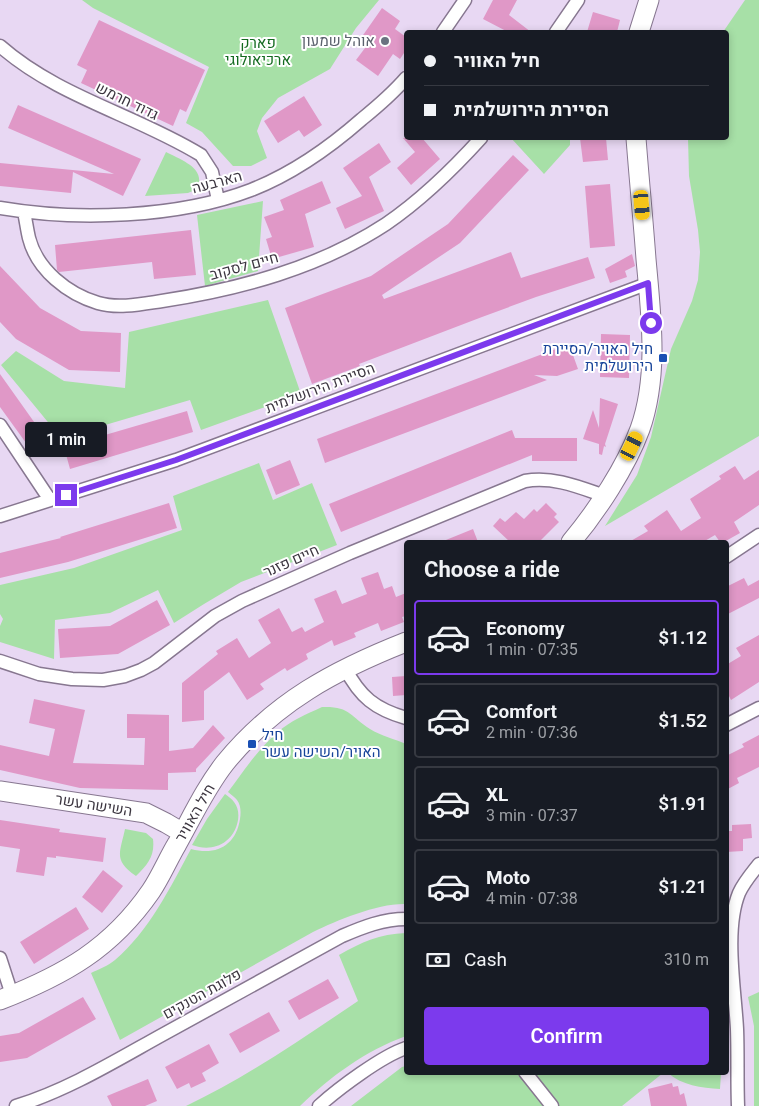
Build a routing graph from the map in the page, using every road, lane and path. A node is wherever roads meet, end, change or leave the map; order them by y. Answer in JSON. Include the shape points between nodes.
{"nodes":[{"id":1,"x":465,"y":0,"type":"edge"},
{"id":2,"x":578,"y":0,"type":"edge"},
{"id":3,"x":649,"y":0,"type":"edge"},
{"id":4,"x":444,"y":30,"type":"edge"},
{"id":5,"x":557,"y":30,"type":"edge"},
{"id":6,"x":640,"y":30,"type":"edge"},
{"id":7,"x":0,"y":46,"type":"edge"},
{"id":8,"x":404,"y":80,"type":"edge"},
{"id":9,"x":479,"y":140,"type":"edge"},
{"id":10,"x":636,"y":140,"type":"edge"},
{"id":11,"x":218,"y":200,"type":"junction"},
{"id":12,"x":0,"y":208,"type":"edge"},
{"id":13,"x":24,"y":212,"type":"junction"},
{"id":14,"x":648,"y":283,"type":"junction"},
{"id":15,"x":0,"y":425,"type":"edge"},
{"id":16,"x":605,"y":496,"type":"junction"},
{"id":17,"x":50,"y":500,"type":"junction"},
{"id":18,"x":0,"y":516,"type":"edge"},
{"id":19,"x":759,"y":535,"type":"edge"},
{"id":20,"x":573,"y":540,"type":"edge"},
{"id":21,"x":729,"y":554,"type":"edge"},
{"id":22,"x":404,"y":643,"type":"edge"},
{"id":23,"x":0,"y":661,"type":"edge"},
{"id":24,"x":345,"y":668,"type":"junction"},
{"id":25,"x":759,"y":708,"type":"edge"},
{"id":26,"x":404,"y":718,"type":"edge"},
{"id":27,"x":729,"y":723,"type":"edge"},
{"id":28,"x":0,"y":791,"type":"edge"},
{"id":29,"x":183,"y":833,"type":"junction"},
{"id":30,"x":759,"y":864,"type":"edge"},
{"id":31,"x":404,"y":919,"type":"edge"},
{"id":32,"x":0,"y":958,"type":"edge"},
{"id":33,"x":6,"y":997,"type":"edge"},
{"id":34,"x":730,"y":998,"type":"edge"},
{"id":35,"x":404,"y":1049,"type":"edge"},
{"id":36,"x":527,"y":1075,"type":"edge"},
{"id":37,"x":16,"y":1106,"type":"edge"},
{"id":38,"x":320,"y":1106,"type":"edge"},
{"id":39,"x":552,"y":1106,"type":"edge"},
{"id":40,"x":738,"y":1106,"type":"edge"}],
"edges":[{"from":1,"to":4,"type":"street"},
{"from":2,"to":5,"type":"street"},
{"from":3,"to":6,"type":"street"},
{"from":7,"to":11,"type":"street","name":"גדוד חרמש","via":[[56,85],[200,155],[212,172]]},
{"from":8,"to":11,"type":"street","name":"הארבעה","via":[[351,129],[313,157],[251,190]]},
{"from":9,"to":13,"type":"street","name":"חיים לסקוב","via":[[409,207],[353,242],[277,275],[183,298],[121,305],[100,304],[72,292],[44,267],[29,240]]},
{"from":10,"to":14,"type":"street"},
{"from":11,"to":13,"type":"street","name":"הארבעה","via":[[159,211],[117,214],[62,216]]},
{"from":12,"to":13,"type":"street","name":"הארבעה"},
{"from":14,"to":16,"type":"street","via":[[652,358],[649,396],[640,430]]},
{"from":14,"to":17,"type":"street","name":"הסיירת הירושלמית","via":[[176,460]]},
{"from":15,"to":17,"type":"street"},
{"from":16,"to":20,"type":"street"},
{"from":16,"to":23,"type":"street","name":"חיים פזנר","via":[[572,484],[536,479],[525,481],[242,601],[215,616],[154,663],[115,679],[91,681],[39,674]]},
{"from":17,"to":18,"type":"street","name":"הסיירת הירושלמית"},
{"from":19,"to":21,"type":"street"},
{"from":22,"to":24,"type":"street","name":"חיל האוויר"},
{"from":24,"to":26,"type":"street","via":[[371,704]]},
{"from":24,"to":29,"type":"street","name":"חיל האוויר","via":[[302,693],[270,717],[225,763]]},
{"from":25,"to":27,"type":"street"},
{"from":28,"to":29,"type":"street","name":"השישה עשר","via":[[146,813]]},
{"from":29,"to":33,"type":"street","name":"חיל האוויר","via":[[151,890],[114,934],[91,955],[64,971]]},
{"from":30,"to":34,"type":"street","via":[[740,892],[735,911]]},
{"from":31,"to":37,"type":"street","name":"פלוגת הטנקים","via":[[367,925],[342,936],[64,1088]]},
{"from":32,"to":33,"type":"street"},
{"from":34,"to":40,"type":"street","via":[[738,1048]]},
{"from":35,"to":38,"type":"street","via":[[359,1076]]},
{"from":36,"to":39,"type":"street"}]}
